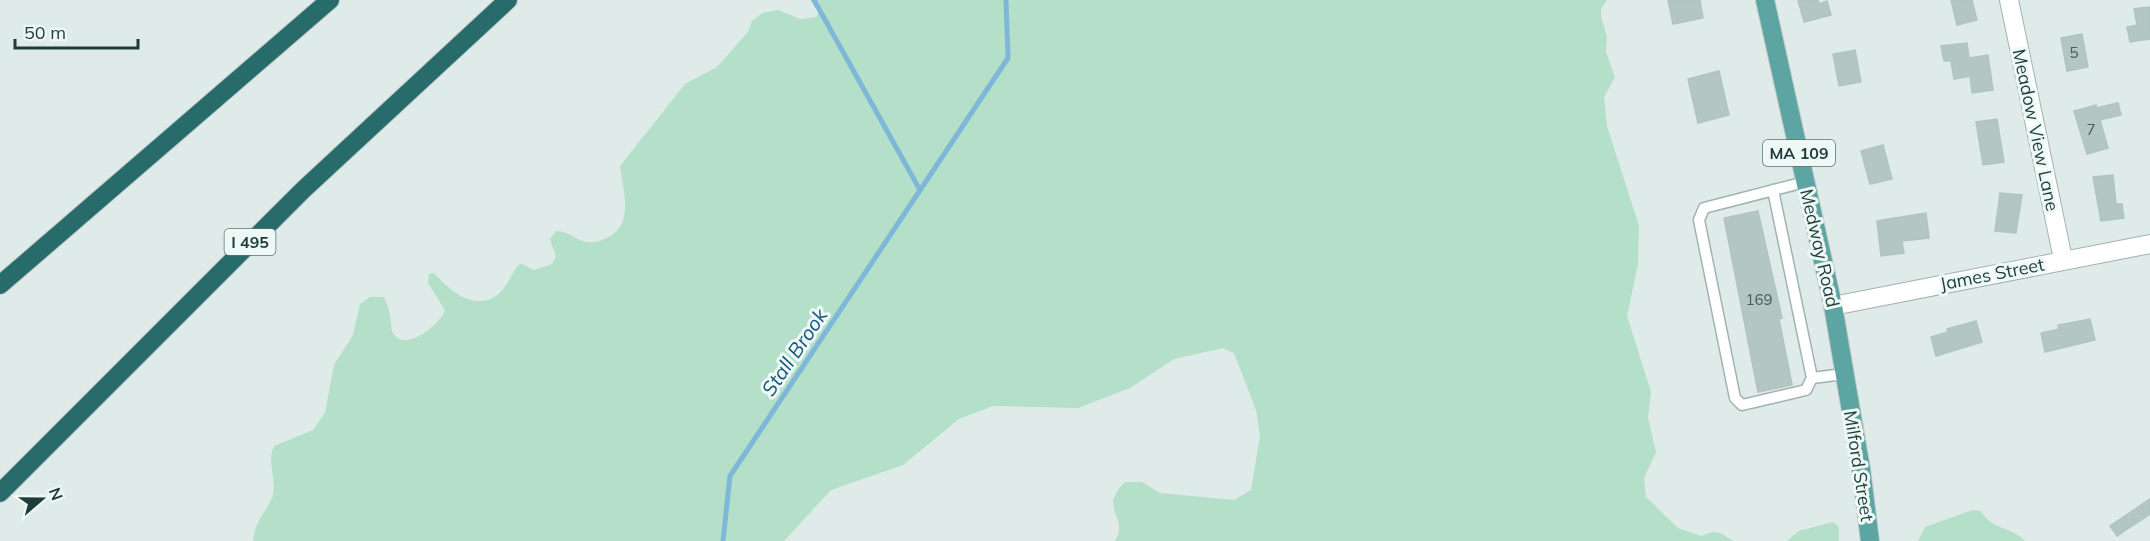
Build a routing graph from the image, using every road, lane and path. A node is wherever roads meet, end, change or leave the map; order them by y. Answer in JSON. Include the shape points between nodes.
{"nodes":[{"id":1,"x":330,"y":0,"type":"edge"},
{"id":2,"x":508,"y":0,"type":"edge"},
{"id":3,"x":1765,"y":0,"type":"edge"},
{"id":4,"x":2009,"y":0,"type":"edge"},
{"id":5,"x":1805,"y":182,"type":"junction"},
{"id":6,"x":1773,"y":190,"type":"junction"},
{"id":7,"x":2150,"y":244,"type":"edge"},
{"id":8,"x":2063,"y":259,"type":"junction"},
{"id":9,"x":0,"y":285,"type":"edge"},
{"id":10,"x":1833,"y":306,"type":"junction"},
{"id":11,"x":1812,"y":378,"type":"junction"},
{"id":12,"x":1846,"y":382,"type":"junction"},
{"id":13,"x":0,"y":493,"type":"edge"},
{"id":14,"x":1870,"y":541,"type":"edge"}],
"edges":[{"from":1,"to":9,"type":"highway"},
{"from":2,"to":13,"type":"highway","number":"I 495","via":[[303,190]]},
{"from":3,"to":5,"type":"main road","name":"Medway Road","number":"MA 109"},
{"from":4,"to":8,"type":"street","name":"Meadow View Lane"},
{"from":5,"to":6,"type":"lane"},
{"from":5,"to":10,"type":"main road","name":"Medway Road","number":"MA 109"},
{"from":6,"to":11,"type":"lane"},
{"from":6,"to":11,"type":"lane","via":[[1704,208],[1699,220],[1735,398],[1742,405],[1806,390]]},
{"from":7,"to":8,"type":"street","name":"James Street"},
{"from":8,"to":10,"type":"street","name":"James Street"},
{"from":10,"to":12,"type":"main road","name":"Medway Road","number":"MA 109"},
{"from":11,"to":12,"type":"lane"},
{"from":12,"to":14,"type":"main road","name":"Milford Street","number":"MA 109"}]}
